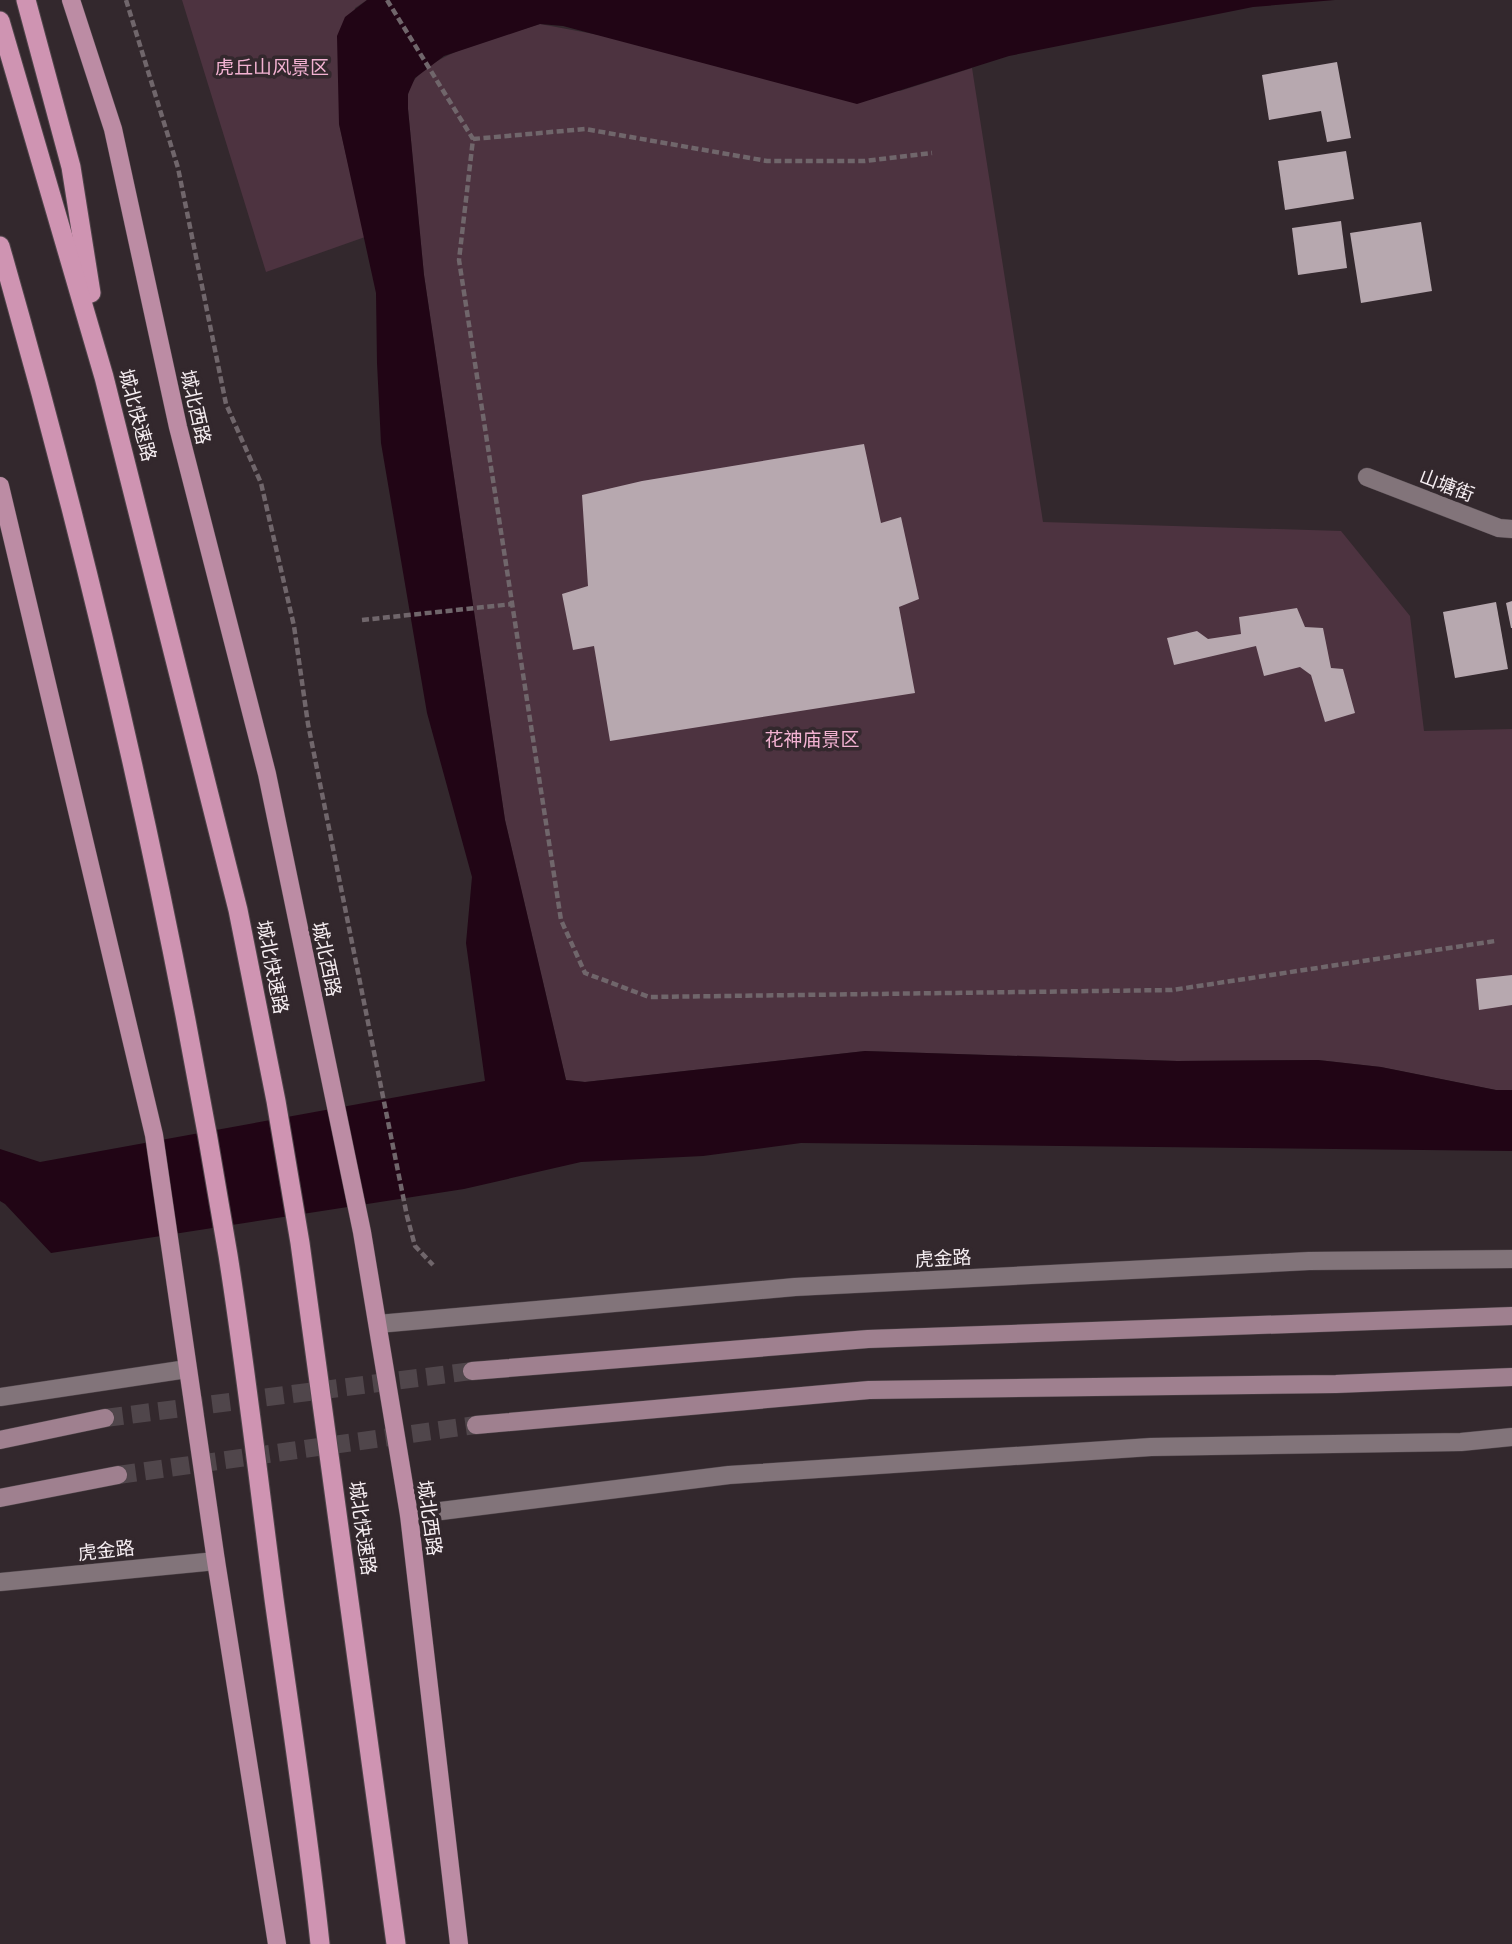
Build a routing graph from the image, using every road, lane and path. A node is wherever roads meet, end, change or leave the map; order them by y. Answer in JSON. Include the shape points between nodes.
{"nodes":[{"id":1,"x":26,"y":0,"type":"edge"},
{"id":2,"x":71,"y":0,"type":"edge"},
{"id":3,"x":126,"y":0,"type":"edge"},
{"id":4,"x":387,"y":0,"type":"edge"},
{"id":5,"x":0,"y":21,"type":"edge"},
{"id":6,"x":473,"y":139,"type":"junction"},
{"id":7,"x":932,"y":153,"type":"dead end"},
{"id":8,"x":0,"y":246,"type":"edge"},
{"id":9,"x":104,"y":377,"type":"junction"},
{"id":10,"x":1367,"y":477,"type":"dead end"},
{"id":11,"x":0,"y":486,"type":"edge"},
{"id":12,"x":1512,"y":529,"type":"edge"},
{"id":13,"x":513,"y":604,"type":"junction"},
{"id":14,"x":362,"y":620,"type":"dead end"},
{"id":15,"x":1495,"y":941,"type":"dead end"},
{"id":16,"x":1512,"y":1259,"type":"edge"},
{"id":17,"x":433,"y":1265,"type":"dead end"},
{"id":18,"x":1512,"y":1316,"type":"edge"},
{"id":19,"x":378,"y":1324,"type":"junction"},
{"id":20,"x":187,"y":1369,"type":"junction"},
{"id":21,"x":472,"y":1371,"type":"tunnel mouth"},
{"id":22,"x":1512,"y":1377,"type":"edge"},
{"id":23,"x":0,"y":1397,"type":"edge"},
{"id":24,"x":105,"y":1418,"type":"tunnel mouth"},
{"id":25,"x":476,"y":1425,"type":"tunnel mouth"},
{"id":26,"x":1512,"y":1437,"type":"edge"},
{"id":27,"x":0,"y":1440,"type":"edge"},
{"id":28,"x":118,"y":1475,"type":"tunnel mouth"},
{"id":29,"x":0,"y":1498,"type":"edge"},
{"id":30,"x":409,"y":1515,"type":"junction"},
{"id":31,"x":216,"y":1561,"type":"junction"},
{"id":32,"x":0,"y":1582,"type":"edge"},
{"id":33,"x":277,"y":1944,"type":"edge"},
{"id":34,"x":320,"y":1944,"type":"edge"},
{"id":35,"x":396,"y":1944,"type":"edge"},
{"id":36,"x":459,"y":1944,"type":"edge"}],
"edges":[{"from":1,"to":9,"type":"highway","via":[[71,167]]},
{"from":2,"to":19,"type":"main road","name":"城北西路","via":[[113,129],[178,427],[267,774]]},
{"from":3,"to":17,"type":"path","via":[[178,168],[226,404],[261,483],[294,626],[308,724],[407,1216],[415,1245]]},
{"from":4,"to":6,"type":"path"},
{"from":5,"to":9,"type":"highway","name":"城北快速路"},
{"from":6,"to":7,"type":"path","via":[[586,129],[767,160],[865,161]]},
{"from":6,"to":13,"type":"path","via":[[459,260]]},
{"from":8,"to":34,"type":"highway","via":[[102,633],[167,929],[228,1257]]},
{"from":9,"to":35,"type":"highway","name":"城北快速路","via":[[238,910],[276,1101],[300,1243]]},
{"from":10,"to":12,"type":"street","name":"山塘街"},
{"from":11,"to":20,"type":"main road","via":[[154,1135]]},
{"from":13,"to":14,"type":"path"},
{"from":13,"to":15,"type":"path","via":[[561,920],[585,973],[649,997],[1172,990]]},
{"from":16,"to":19,"type":"street","name":"虎金路","via":[[1309,1261],[795,1287]]},
{"from":18,"to":21,"type":"main road","via":[[868,1339]]},
{"from":19,"to":30,"type":"main road","name":"城北西路"},
{"from":20,"to":23,"type":"street"},
{"from":20,"to":31,"type":"main road"},
{"from":22,"to":25,"type":"main road","via":[[869,1390]]},
{"from":24,"to":27,"type":"main road"},
{"from":26,"to":30,"type":"street","via":[[1461,1442],[1151,1447],[756,1473]]},
{"from":28,"to":29,"type":"main road"},
{"from":30,"to":36,"type":"main road","name":"城北西路"},
{"from":31,"to":32,"type":"street","name":"虎金路"},
{"from":31,"to":33,"type":"main road"}]}
